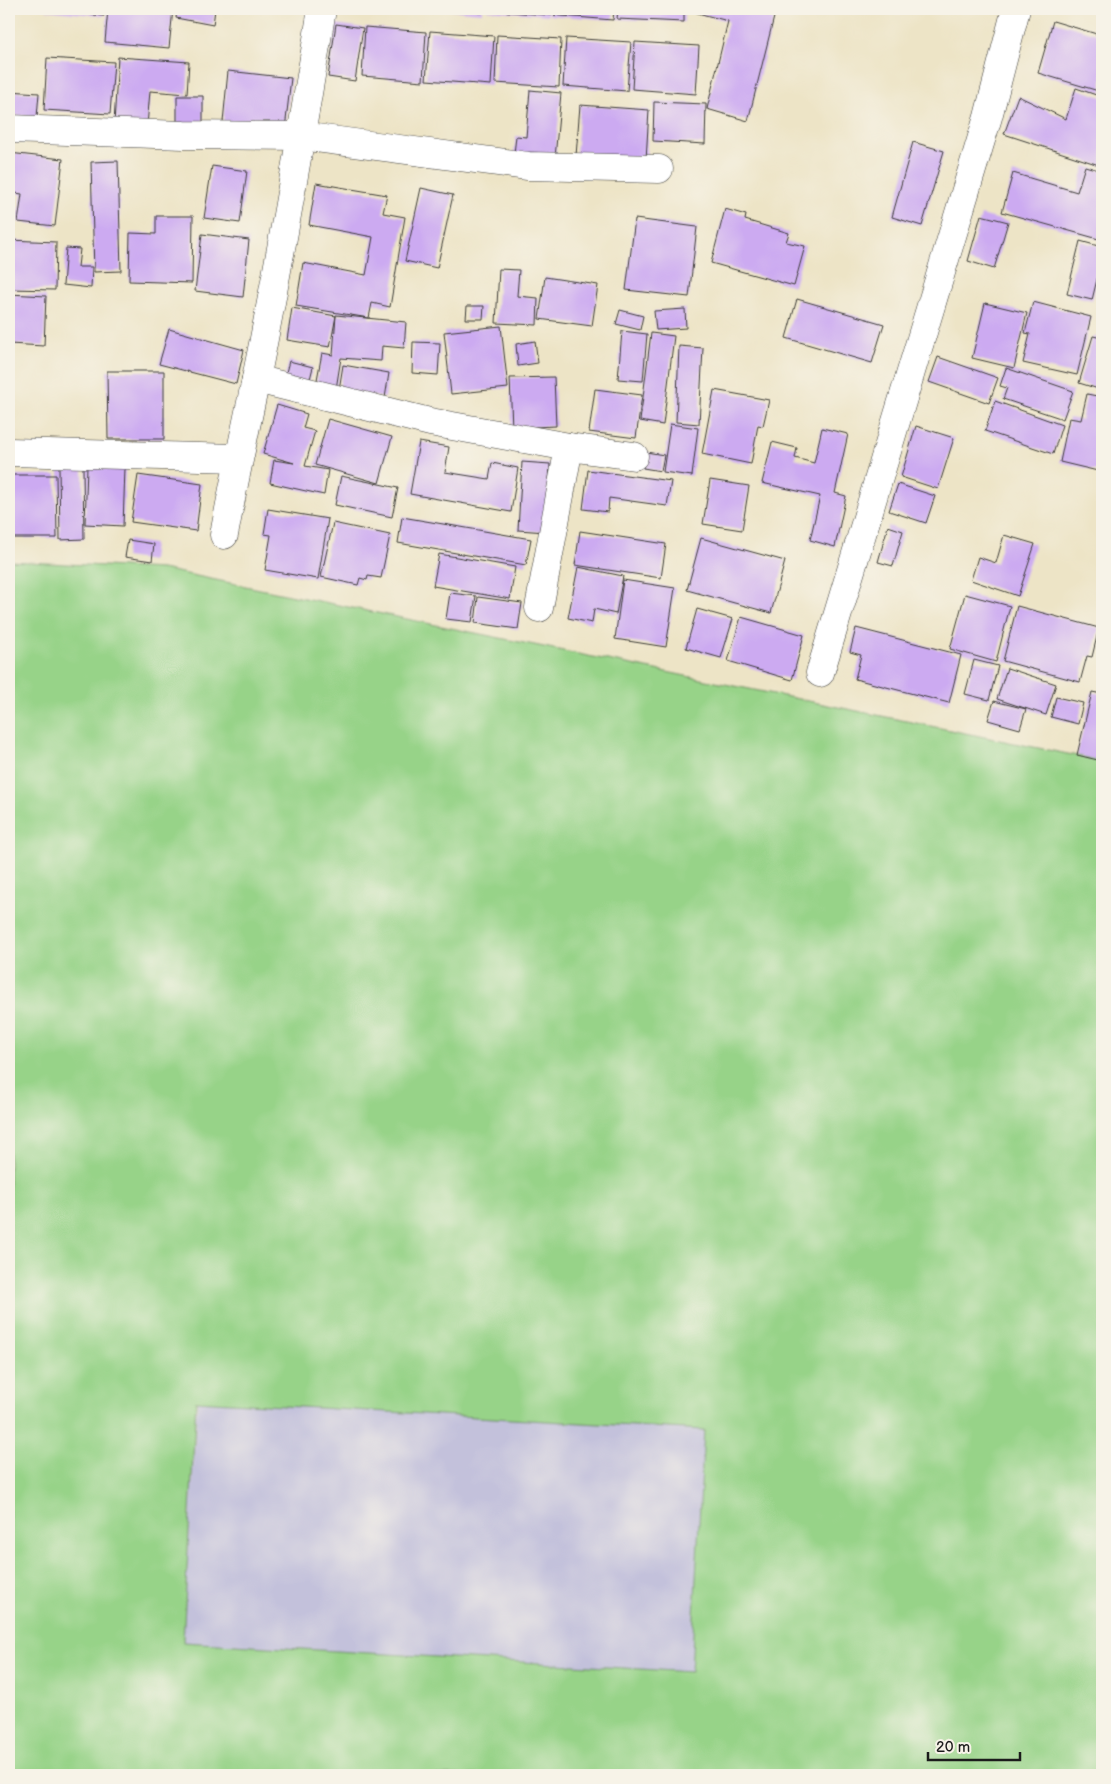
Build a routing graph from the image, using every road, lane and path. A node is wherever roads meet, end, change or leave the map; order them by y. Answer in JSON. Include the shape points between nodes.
{"nodes":[{"id":1,"x":322,"y":9,"type":"edge"},
{"id":2,"x":1016,"y":9,"type":"edge"},
{"id":3,"x":9,"y":130,"type":"edge"},
{"id":4,"x":301,"y":136,"type":"junction"},
{"id":5,"x":659,"y":169,"type":"dead end"},
{"id":6,"x":256,"y":379,"type":"junction"},
{"id":7,"x":569,"y":447,"type":"junction"},
{"id":8,"x":9,"y":452,"type":"edge"},
{"id":9,"x":634,"y":456,"type":"dead end"},
{"id":10,"x":238,"y":458,"type":"junction"},
{"id":11,"x":224,"y":535,"type":"dead end"},
{"id":12,"x":539,"y":608,"type":"dead end"},
{"id":13,"x":820,"y":673,"type":"dead end"}],
"edges":[{"from":1,"to":4,"type":"street"},
{"from":2,"to":13,"type":"street","via":[[988,117]]},
{"from":3,"to":4,"type":"street"},
{"from":4,"to":5,"type":"street","via":[[528,166]]},
{"from":4,"to":6,"type":"street"},
{"from":6,"to":7,"type":"street","via":[[430,422]]},
{"from":6,"to":10,"type":"street"},
{"from":7,"to":9,"type":"street"},
{"from":7,"to":12,"type":"street"},
{"from":8,"to":10,"type":"street"},
{"from":10,"to":11,"type":"street"}]}
